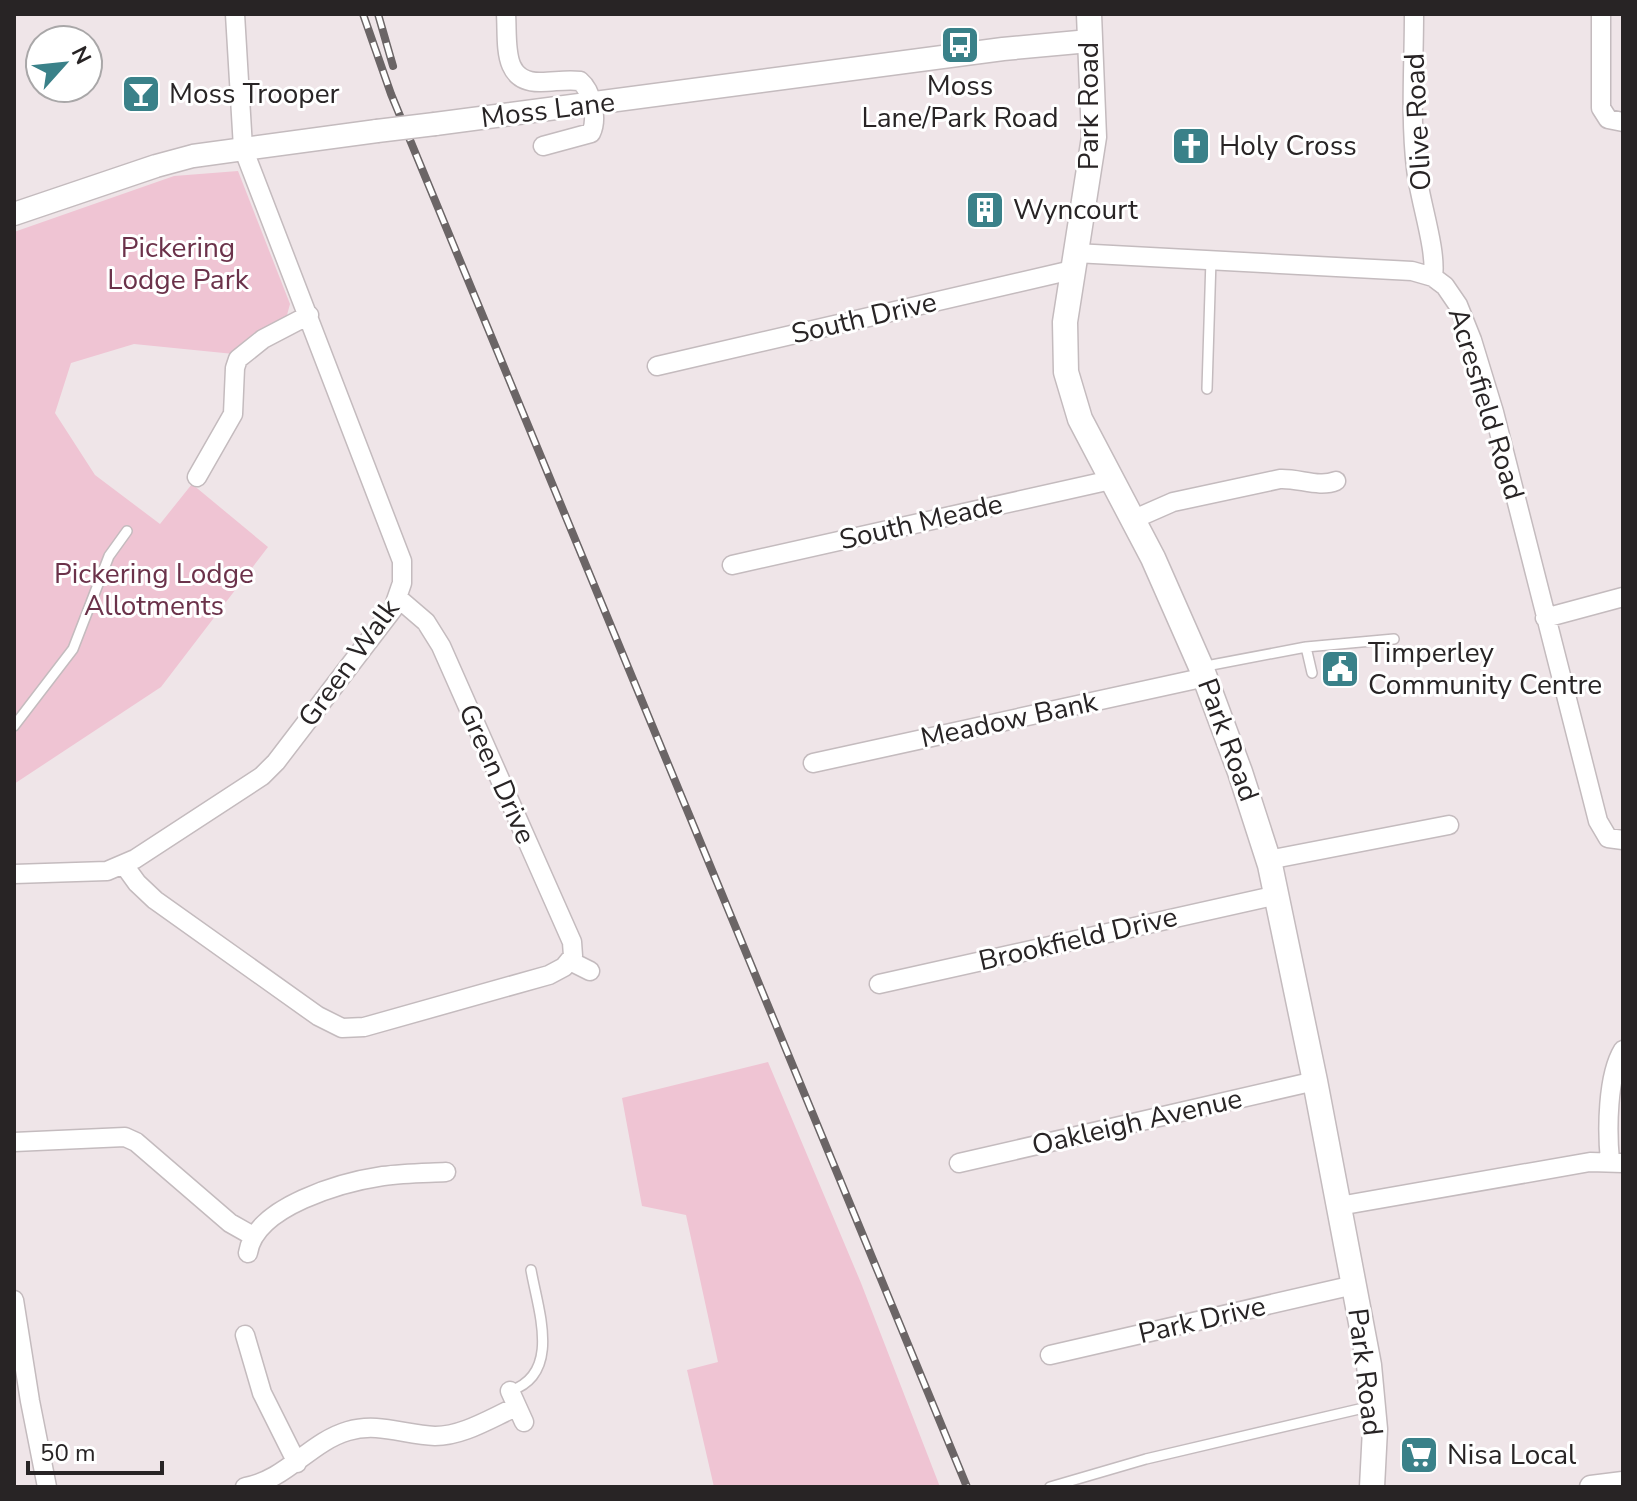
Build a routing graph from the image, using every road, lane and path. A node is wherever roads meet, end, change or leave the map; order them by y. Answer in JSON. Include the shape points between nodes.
{"nodes":[{"id":1,"x":235,"y":14,"type":"edge"},
{"id":2,"x":506,"y":14,"type":"edge"},
{"id":3,"x":1089,"y":14,"type":"edge"},
{"id":4,"x":1414,"y":14,"type":"edge"},
{"id":5,"x":1601,"y":14,"type":"edge"},
{"id":6,"x":1089,"y":41,"type":"junction"},
{"id":7,"x":591,"y":104,"type":"junction"},
{"id":8,"x":1623,"y":122,"type":"edge"},
{"id":9,"x":543,"y":146,"type":"dead end"},
{"id":10,"x":243,"y":148,"type":"junction"},
{"id":11,"x":14,"y":214,"type":"edge"},
{"id":12,"x":1211,"y":259,"type":"junction"},
{"id":13,"x":1073,"y":262,"type":"junction"},
{"id":14,"x":1433,"y":277,"type":"junction"},
{"id":15,"x":309,"y":315,"type":"junction"},
{"id":16,"x":657,"y":366,"type":"dead end"},
{"id":17,"x":1207,"y":389,"type":"dead end"},
{"id":18,"x":197,"y":477,"type":"dead end"},
{"id":19,"x":1111,"y":480,"type":"junction"},
{"id":20,"x":1333,"y":488,"type":"dead end"},
{"id":21,"x":1132,"y":520,"type":"junction"},
{"id":22,"x":127,"y":531,"type":"dead end"},
{"id":23,"x":732,"y":565,"type":"dead end"},
{"id":24,"x":1623,"y":597,"type":"edge"},
{"id":25,"x":398,"y":598,"type":"junction"},
{"id":26,"x":1545,"y":618,"type":"junction"},
{"id":27,"x":1394,"y":639,"type":"dead end"},
{"id":28,"x":1306,"y":647,"type":"junction"},
{"id":29,"x":1204,"y":672,"type":"junction"},
{"id":30,"x":1312,"y":673,"type":"dead end"},
{"id":31,"x":14,"y":726,"type":"edge"},
{"id":32,"x":813,"y":763,"type":"dead end"},
{"id":33,"x":1449,"y":825,"type":"dead end"},
{"id":34,"x":1616,"y":839,"type":"edge"},
{"id":35,"x":1268,"y":860,"type":"junction"},
{"id":36,"x":124,"y":865,"type":"junction"},
{"id":37,"x":14,"y":874,"type":"edge"},
{"id":38,"x":1278,"y":895,"type":"junction"},
{"id":39,"x":570,"y":961,"type":"junction"},
{"id":40,"x":590,"y":971,"type":"dead end"},
{"id":41,"x":879,"y":984,"type":"dead end"},
{"id":42,"x":1623,"y":1050,"type":"edge"},
{"id":43,"x":1315,"y":1081,"type":"junction"},
{"id":44,"x":14,"y":1142,"type":"edge"},
{"id":45,"x":1616,"y":1162,"type":"edge"},
{"id":46,"x":959,"y":1163,"type":"dead end"},
{"id":47,"x":446,"y":1172,"type":"dead end"},
{"id":48,"x":1339,"y":1206,"type":"junction"},
{"id":49,"x":531,"y":1270,"type":"dead end"},
{"id":50,"x":1354,"y":1285,"type":"junction"},
{"id":51,"x":14,"y":1300,"type":"edge"},
{"id":52,"x":268,"y":1347,"type":"dead end"},
{"id":53,"x":1050,"y":1355,"type":"dead end"},
{"id":54,"x":1374,"y":1405,"type":"junction"},
{"id":55,"x":517,"y":1407,"type":"joint"},
{"id":56,"x":297,"y":1463,"type":"junction"},
{"id":57,"x":1623,"y":1483,"type":"edge"},
{"id":58,"x":47,"y":1487,"type":"edge"},
{"id":59,"x":245,"y":1487,"type":"edge"},
{"id":60,"x":1050,"y":1487,"type":"edge"},
{"id":61,"x":1372,"y":1487,"type":"edge"},
{"id":62,"x":1591,"y":1487,"type":"edge"}],
"edges":[{"from":1,"to":10,"type":"street","name":"Green Walk"},
{"from":2,"to":7,"type":"street","via":[[514,74],[527,81],[580,81]]},
{"from":3,"to":6,"type":"main road","name":"Park Road"},
{"from":4,"to":14,"type":"street","name":"Olive Road","via":[[1414,148]]},
{"from":5,"to":8,"type":"street","via":[[1601,108],[1608,119]]},
{"from":6,"to":7,"type":"street","name":"Moss Lane"},
{"from":6,"to":13,"type":"main road","name":"Park Road","via":[[1094,137]]},
{"from":7,"to":9,"type":"street","via":[[591,133]]},
{"from":7,"to":10,"type":"street","name":"Moss Lane","bridge":true},
{"from":10,"to":11,"type":"street","name":"Moss Lane","via":[[156,166]]},
{"from":10,"to":15,"type":"street","name":"Green Walk"},
{"from":12,"to":13,"type":"street","name":"Acresfield Road"},
{"from":12,"to":14,"type":"street","name":"Acresfield Road","via":[[1412,271]]},
{"from":12,"to":17,"type":"lane"},
{"from":13,"to":16,"type":"street","name":"South Drive"},
{"from":13,"to":19,"type":"main road","name":"Park Road","via":[[1065,322],[1066,372],[1080,419]]},
{"from":14,"to":26,"type":"street","name":"Acresfield Road","via":[[1454,298],[1472,340]]},
{"from":15,"to":18,"type":"street","via":[[238,359],[233,414]]},
{"from":15,"to":25,"type":"street","name":"Green Walk","via":[[402,561]]},
{"from":19,"to":21,"type":"main road","name":"Park Road"},
{"from":19,"to":23,"type":"street","name":"South Meade"},
{"from":20,"to":21,"type":"street","via":[[1280,479],[1173,502]]},
{"from":21,"to":29,"type":"main road","name":"Park Road"},
{"from":22,"to":31,"type":"lane","via":[[109,556],[73,649]]},
{"from":24,"to":26,"type":"street"},
{"from":25,"to":36,"type":"street","name":"Green Walk","via":[[267,771]]},
{"from":25,"to":39,"type":"street","name":"Green Drive","via":[[426,622],[441,646],[572,942]]},
{"from":26,"to":34,"type":"street","name":"Acresfield Road","via":[[1598,821]]},
{"from":27,"to":28,"type":"lane"},
{"from":28,"to":29,"type":"lane"},
{"from":28,"to":30,"type":"lane"},
{"from":29,"to":32,"type":"street","name":"Meadow Bank"},
{"from":29,"to":35,"type":"main road","name":"Park Road"},
{"from":33,"to":35,"type":"street"},
{"from":35,"to":38,"type":"main road","name":"Park Road"},
{"from":36,"to":37,"type":"street","name":"Green Walk","via":[[107,871]]},
{"from":36,"to":39,"type":"street","via":[[155,900],[340,1036],[549,975]]},
{"from":38,"to":41,"type":"street","name":"Brookfield Drive"},
{"from":38,"to":43,"type":"main road","name":"Park Road"},
{"from":39,"to":40,"type":"street"},
{"from":42,"to":45,"type":"street","via":[[1607,1125]]},
{"from":43,"to":46,"type":"street","name":"Oakleigh Avenue"},
{"from":43,"to":48,"type":"main road","name":"Park Road"},
{"from":44,"to":47,"type":"street","via":[[125,1137],[250,1245],[274,1215],[329,1190],[387,1175]]},
{"from":45,"to":48,"type":"street","via":[[1582,1163]]},
{"from":48,"to":50,"type":"main road","name":"Park Road"},
{"from":49,"to":55,"type":"lane","via":[[544,1348],[533,1377],[521,1387]]},
{"from":50,"to":53,"type":"street","name":"Park Drive"},
{"from":50,"to":54,"type":"main road","name":"Park Road"},
{"from":51,"to":58,"type":"street"},
{"from":52,"to":56,"type":"street","via":[[247,1343],[262,1393]]},
{"from":54,"to":60,"type":"lane"},
{"from":54,"to":61,"type":"main road","name":"Park Road"},
{"from":55,"to":56,"type":"street","via":[[445,1435],[354,1429],[334,1436]]},
{"from":56,"to":59,"type":"street"},
{"from":57,"to":62,"type":"street"}]}
